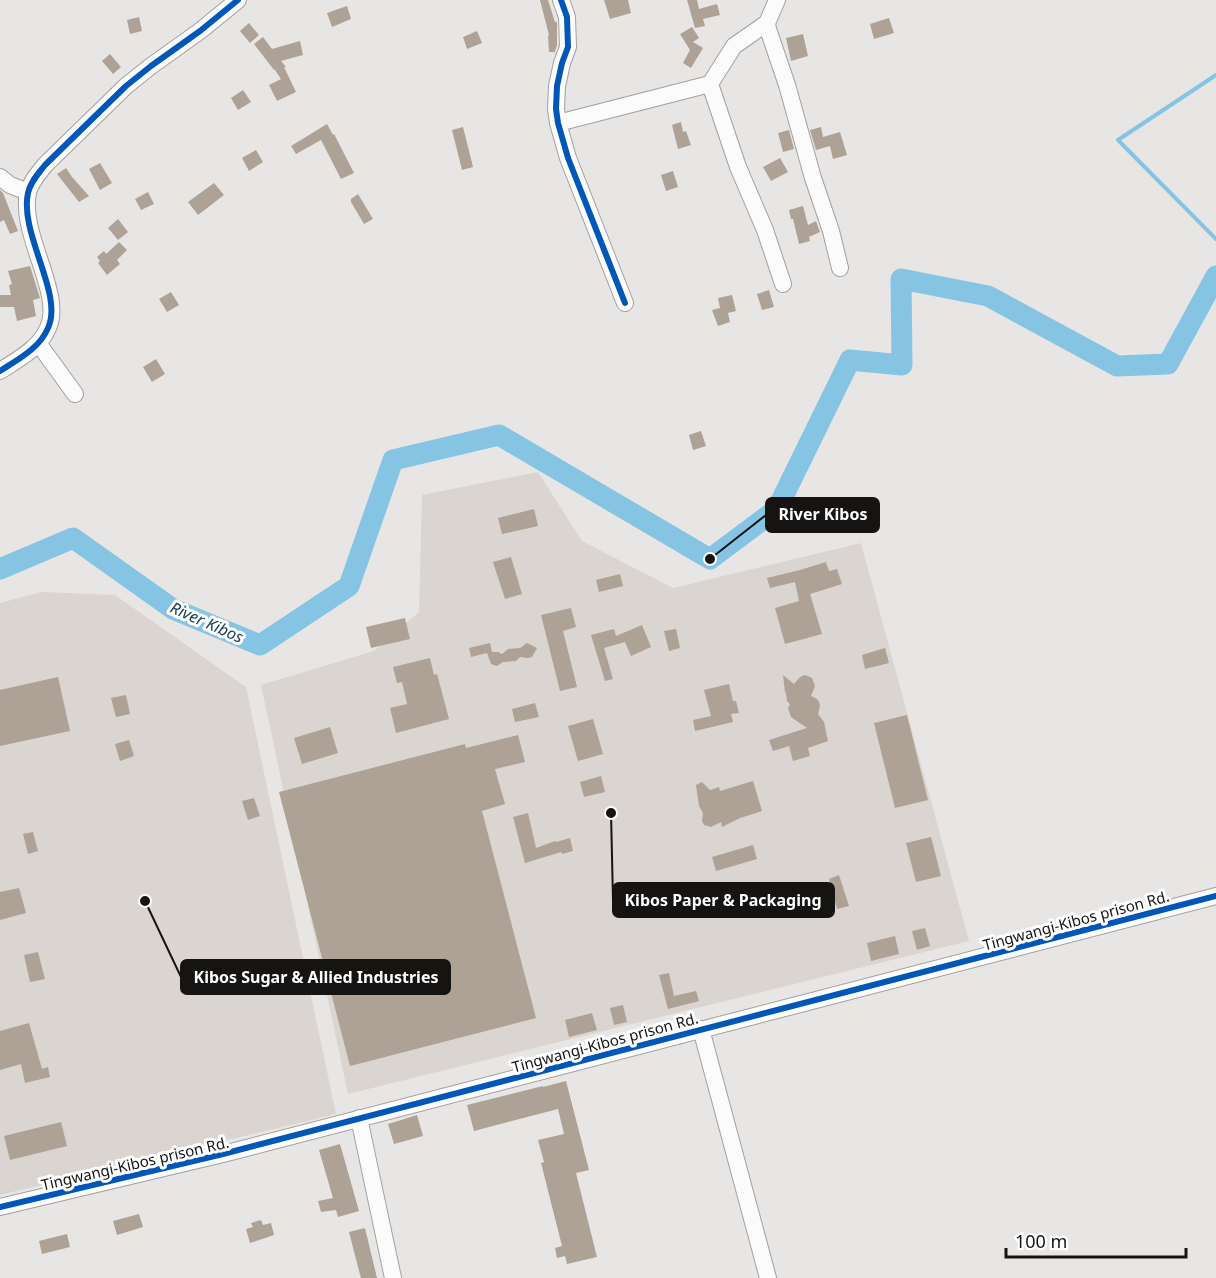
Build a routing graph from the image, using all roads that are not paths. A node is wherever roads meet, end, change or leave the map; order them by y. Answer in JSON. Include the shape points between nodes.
{"nodes":[{"id":1,"x":561,"y":0,"type":"edge"},
{"id":2,"x":777,"y":0,"type":"edge"},
{"id":3,"x":231,"y":2,"type":"edge"},
{"id":4,"x":767,"y":23,"type":"junction"},
{"id":5,"x":710,"y":84,"type":"junction"},
{"id":6,"x":558,"y":123,"type":"junction"},
{"id":7,"x":0,"y":177,"type":"edge"},
{"id":8,"x":28,"y":192,"type":"junction"},
{"id":9,"x":840,"y":268,"type":"dead end"},
{"id":10,"x":783,"y":285,"type":"dead end"},
{"id":11,"x":625,"y":303,"type":"dead end"},
{"id":12,"x":38,"y":343,"type":"junction"},
{"id":13,"x":0,"y":371,"type":"edge"},
{"id":14,"x":75,"y":394,"type":"dead end"},
{"id":15,"x":1216,"y":896,"type":"edge"},
{"id":16,"x":701,"y":1029,"type":"junction"},
{"id":17,"x":358,"y":1118,"type":"junction"},
{"id":18,"x":0,"y":1207,"type":"edge"},
{"id":19,"x":393,"y":1278,"type":"edge"},
{"id":20,"x":768,"y":1278,"type":"edge"}],
"edges":[{"from":1,"to":6,"type":"street","via":[[567,16],[568,47],[557,86]]},
{"from":2,"to":4,"type":"street"},
{"from":3,"to":8,"type":"street","via":[[200,31],[126,86],[45,165]]},
{"from":4,"to":5,"type":"street","via":[[734,46]]},
{"from":4,"to":9,"type":"street"},
{"from":5,"to":6,"type":"street"},
{"from":5,"to":10,"type":"street"},
{"from":6,"to":11,"type":"street"},
{"from":7,"to":8,"type":"street"},
{"from":8,"to":12,"type":"street","via":[[29,225],[52,305],[48,331]]},
{"from":12,"to":13,"type":"street"},
{"from":12,"to":14,"type":"street"},
{"from":15,"to":16,"type":"street","name":"Tingwangi-Kibos prison Rd."},
{"from":16,"to":17,"type":"street","name":"Tingwangi-Kibos prison Rd."},
{"from":16,"to":20,"type":"street"},
{"from":17,"to":18,"type":"street","name":"Tingwangi-Kibos prison Rd."},
{"from":17,"to":19,"type":"street"}]}
